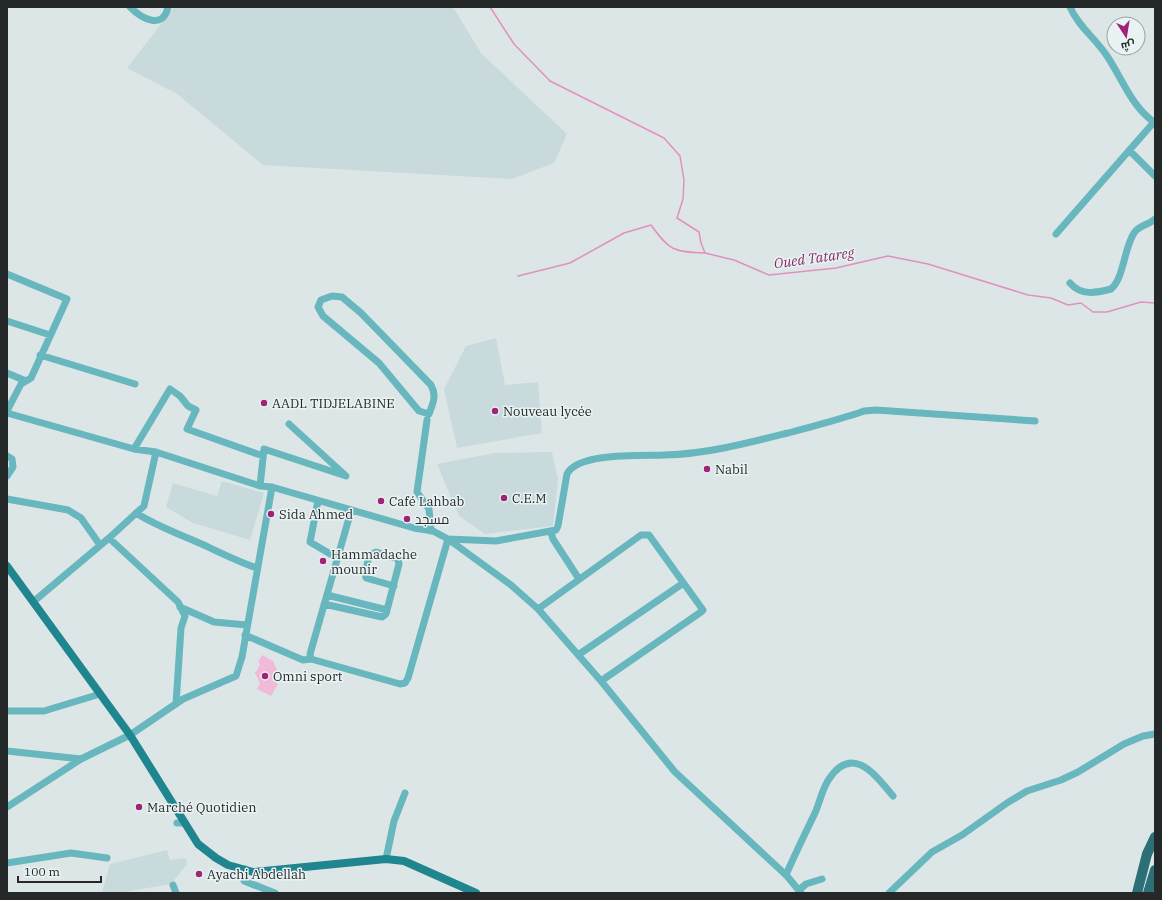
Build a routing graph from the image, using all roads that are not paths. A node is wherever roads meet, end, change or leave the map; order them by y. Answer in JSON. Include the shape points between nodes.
{"nodes":[{"id":1,"x":130,"y":7,"type":"edge"},
{"id":2,"x":168,"y":7,"type":"edge"},
{"id":3,"x":1070,"y":7,"type":"edge"},
{"id":4,"x":1154,"y":122,"type":"edge"},
{"id":5,"x":1130,"y":151,"type":"junction"},
{"id":6,"x":1155,"y":176,"type":"edge"},
{"id":7,"x":1155,"y":219,"type":"edge"},
{"id":8,"x":1056,"y":234,"type":"dead end"},
{"id":9,"x":7,"y":274,"type":"edge"},
{"id":10,"x":1070,"y":283,"type":"dead end"},
{"id":11,"x":7,"y":321,"type":"edge"},
{"id":12,"x":50,"y":335,"type":"junction"},
{"id":13,"x":40,"y":355,"type":"junction"},
{"id":14,"x":7,"y":373,"type":"edge"},
{"id":15,"x":26,"y":381,"type":"junction"},
{"id":16,"x":135,"y":384,"type":"dead end"},
{"id":17,"x":7,"y":412,"type":"edge"},
{"id":18,"x":428,"y":417,"type":"junction"},
{"id":19,"x":1035,"y":421,"type":"dead end"},
{"id":20,"x":290,"y":424,"type":"dead end"},
{"id":21,"x":134,"y":449,"type":"junction"},
{"id":22,"x":156,"y":452,"type":"junction"},
{"id":23,"x":7,"y":456,"type":"edge"},
{"id":24,"x":263,"y":456,"type":"junction"},
{"id":25,"x":7,"y":476,"type":"edge"},
{"id":26,"x":260,"y":486,"type":"junction"},
{"id":27,"x":272,"y":487,"type":"junction"},
{"id":28,"x":7,"y":499,"type":"edge"},
{"id":29,"x":318,"y":501,"type":"junction"},
{"id":30,"x":351,"y":511,"type":"junction"},
{"id":31,"x":136,"y":513,"type":"junction"},
{"id":32,"x":430,"y":531,"type":"junction"},
{"id":33,"x":551,"y":532,"type":"junction"},
{"id":34,"x":109,"y":538,"type":"junction"},
{"id":35,"x":448,"y":539,"type":"junction"},
{"id":36,"x":100,"y":545,"type":"junction"},
{"id":37,"x":337,"y":558,"type":"junction"},
{"id":38,"x":7,"y":566,"type":"edge"},
{"id":39,"x":257,"y":568,"type":"junction"},
{"id":40,"x":580,"y":579,"type":"junction"},
{"id":41,"x":682,"y":584,"type":"junction"},
{"id":42,"x":394,"y":586,"type":"junction"},
{"id":43,"x":327,"y":595,"type":"junction"},
{"id":44,"x":33,"y":602,"type":"junction"},
{"id":45,"x":324,"y":604,"type":"junction"},
{"id":46,"x":180,"y":607,"type":"junction"},
{"id":47,"x":538,"y":609,"type":"junction"},
{"id":48,"x":388,"y":610,"type":"junction"},
{"id":49,"x":247,"y":625,"type":"junction"},
{"id":50,"x":245,"y":635,"type":"junction"},
{"id":51,"x":578,"y":655,"type":"junction"},
{"id":52,"x":312,"y":659,"type":"junction"},
{"id":53,"x":601,"y":681,"type":"junction"},
{"id":54,"x":100,"y":694,"type":"junction"},
{"id":55,"x":176,"y":704,"type":"junction"},
{"id":56,"x":7,"y":711,"type":"edge"},
{"id":57,"x":1155,"y":734,"type":"edge"},
{"id":58,"x":130,"y":735,"type":"junction"},
{"id":59,"x":7,"y":751,"type":"edge"},
{"id":60,"x":81,"y":759,"type":"junction"},
{"id":61,"x":405,"y":793,"type":"dead end"},
{"id":62,"x":893,"y":796,"type":"dead end"},
{"id":63,"x":7,"y":807,"type":"edge"},
{"id":64,"x":1155,"y":837,"type":"edge"},
{"id":65,"x":107,"y":858,"type":"dead end"},
{"id":66,"x":386,"y":859,"type":"junction"},
{"id":67,"x":7,"y":863,"type":"edge"},
{"id":68,"x":245,"y":869,"type":"junction"},
{"id":69,"x":1155,"y":870,"type":"edge"},
{"id":70,"x":786,"y":875,"type":"junction"},
{"id":71,"x":822,"y":879,"type":"dead end"},
{"id":72,"x":173,"y":885,"type":"dead end"},
{"id":73,"x":800,"y":892,"type":"edge"},
{"id":74,"x":176,"y":893,"type":"edge"},
{"id":75,"x":276,"y":893,"type":"edge"},
{"id":76,"x":476,"y":893,"type":"edge"},
{"id":77,"x":889,"y":893,"type":"edge"},
{"id":78,"x":1137,"y":893,"type":"edge"},
{"id":79,"x":1148,"y":893,"type":"edge"}],
"edges":[{"from":1,"to":2,"type":"street","via":[[152,21],[163,18]]},
{"from":3,"to":4,"type":"street","via":[[1106,54],[1133,102]]},
{"from":4,"to":5,"type":"street"},
{"from":5,"to":6,"type":"street"},
{"from":5,"to":8,"type":"street"},
{"from":7,"to":10,"type":"street","via":[[1139,227],[1133,234],[1117,282],[1112,289],[1086,293],[1074,289]]},
{"from":9,"to":12,"type":"street","via":[[67,299]]},
{"from":11,"to":12,"type":"street"},
{"from":12,"to":13,"type":"street"},
{"from":13,"to":15,"type":"street","via":[[30,378]]},
{"from":13,"to":16,"type":"street"},
{"from":14,"to":15,"type":"street"},
{"from":15,"to":17,"type":"street","via":[[21,384]]},
{"from":17,"to":21,"type":"street"},
{"from":18,"to":18,"type":"street","via":[[435,392],[431,385],[342,297],[332,296],[321,300],[318,307],[323,316],[379,363],[419,411]]},
{"from":18,"to":32,"type":"street","via":[[417,492],[429,509]]},
{"from":19,"to":33,"type":"street","via":[[864,411],[749,443],[670,455],[584,461],[570,468],[567,474],[558,526]]},
{"from":20,"to":24,"type":"street","via":[[346,476],[264,449]]},
{"from":21,"to":22,"type":"street"},
{"from":21,"to":24,"type":"street","via":[[170,389],[196,410],[187,429]]},
{"from":22,"to":26,"type":"street"},
{"from":22,"to":31,"type":"street","via":[[144,506]]},
{"from":23,"to":25,"type":"street","via":[[12,459],[13,467]]},
{"from":24,"to":26,"type":"street"},
{"from":26,"to":27,"type":"street"},
{"from":27,"to":29,"type":"street"},
{"from":27,"to":39,"type":"street"},
{"from":28,"to":36,"type":"street","via":[[68,510],[81,518]]},
{"from":29,"to":30,"type":"street"},
{"from":29,"to":37,"type":"street","via":[[310,542]]},
{"from":30,"to":32,"type":"street"},
{"from":30,"to":37,"type":"street"},
{"from":31,"to":34,"type":"street"},
{"from":31,"to":39,"type":"street","via":[[158,527]]},
{"from":32,"to":35,"type":"street"},
{"from":33,"to":35,"type":"street","via":[[496,541]]},
{"from":33,"to":40,"type":"street"},
{"from":34,"to":36,"type":"street"},
{"from":34,"to":46,"type":"street","via":[[150,574]]},
{"from":35,"to":47,"type":"street","via":[[511,585]]},
{"from":35,"to":52,"type":"street","via":[[405,683],[400,684]]},
{"from":36,"to":44,"type":"street"},
{"from":37,"to":43,"type":"street"},
{"from":38,"to":44,"type":"main road"},
{"from":39,"to":49,"type":"street"},
{"from":40,"to":41,"type":"street","via":[[645,534],[649,536]]},
{"from":40,"to":47,"type":"street"},
{"from":41,"to":51,"type":"street"},
{"from":41,"to":53,"type":"street","via":[[703,610]]},
{"from":42,"to":42,"type":"street","via":[[398,559],[376,552],[369,556],[366,578]]},
{"from":42,"to":48,"type":"street"},
{"from":43,"to":45,"type":"street"},
{"from":43,"to":48,"type":"street"},
{"from":44,"to":54,"type":"main road"},
{"from":45,"to":48,"type":"street","via":[[382,616]]},
{"from":45,"to":52,"type":"street","via":[[310,654]]},
{"from":46,"to":49,"type":"street","via":[[214,622]]},
{"from":46,"to":55,"type":"street","via":[[185,616],[181,628]]},
{"from":47,"to":51,"type":"street"},
{"from":49,"to":50,"type":"street"},
{"from":50,"to":52,"type":"street","via":[[303,660]]},
{"from":50,"to":55,"type":"street","via":[[236,676]]},
{"from":51,"to":53,"type":"street"},
{"from":53,"to":70,"type":"street","via":[[675,772]]},
{"from":54,"to":56,"type":"street","via":[[44,711]]},
{"from":54,"to":58,"type":"main road"},
{"from":55,"to":58,"type":"street"},
{"from":57,"to":77,"type":"street","via":[[1124,744],[1061,780],[1027,791],[932,852]]},
{"from":58,"to":60,"type":"street"},
{"from":58,"to":68,"type":"main road","via":[[181,823],[198,844],[228,865]]},
{"from":59,"to":60,"type":"street"},
{"from":60,"to":63,"type":"street"},
{"from":61,"to":66,"type":"street","via":[[394,821]]},
{"from":62,"to":70,"type":"street","via":[[868,768],[853,763],[842,766],[828,780]]},
{"from":64,"to":78,"type":"highway","via":[[1147,854]]},
{"from":65,"to":67,"type":"street","via":[[71,853]]},
{"from":66,"to":68,"type":"main road","via":[[253,872]]},
{"from":66,"to":76,"type":"main road","via":[[404,861]]},
{"from":68,"to":75,"type":"street","via":[[244,881]]},
{"from":69,"to":79,"type":"highway"},
{"from":70,"to":73,"type":"street"},
{"from":71,"to":73,"type":"street","via":[[806,884]]},
{"from":72,"to":74,"type":"street"}]}
